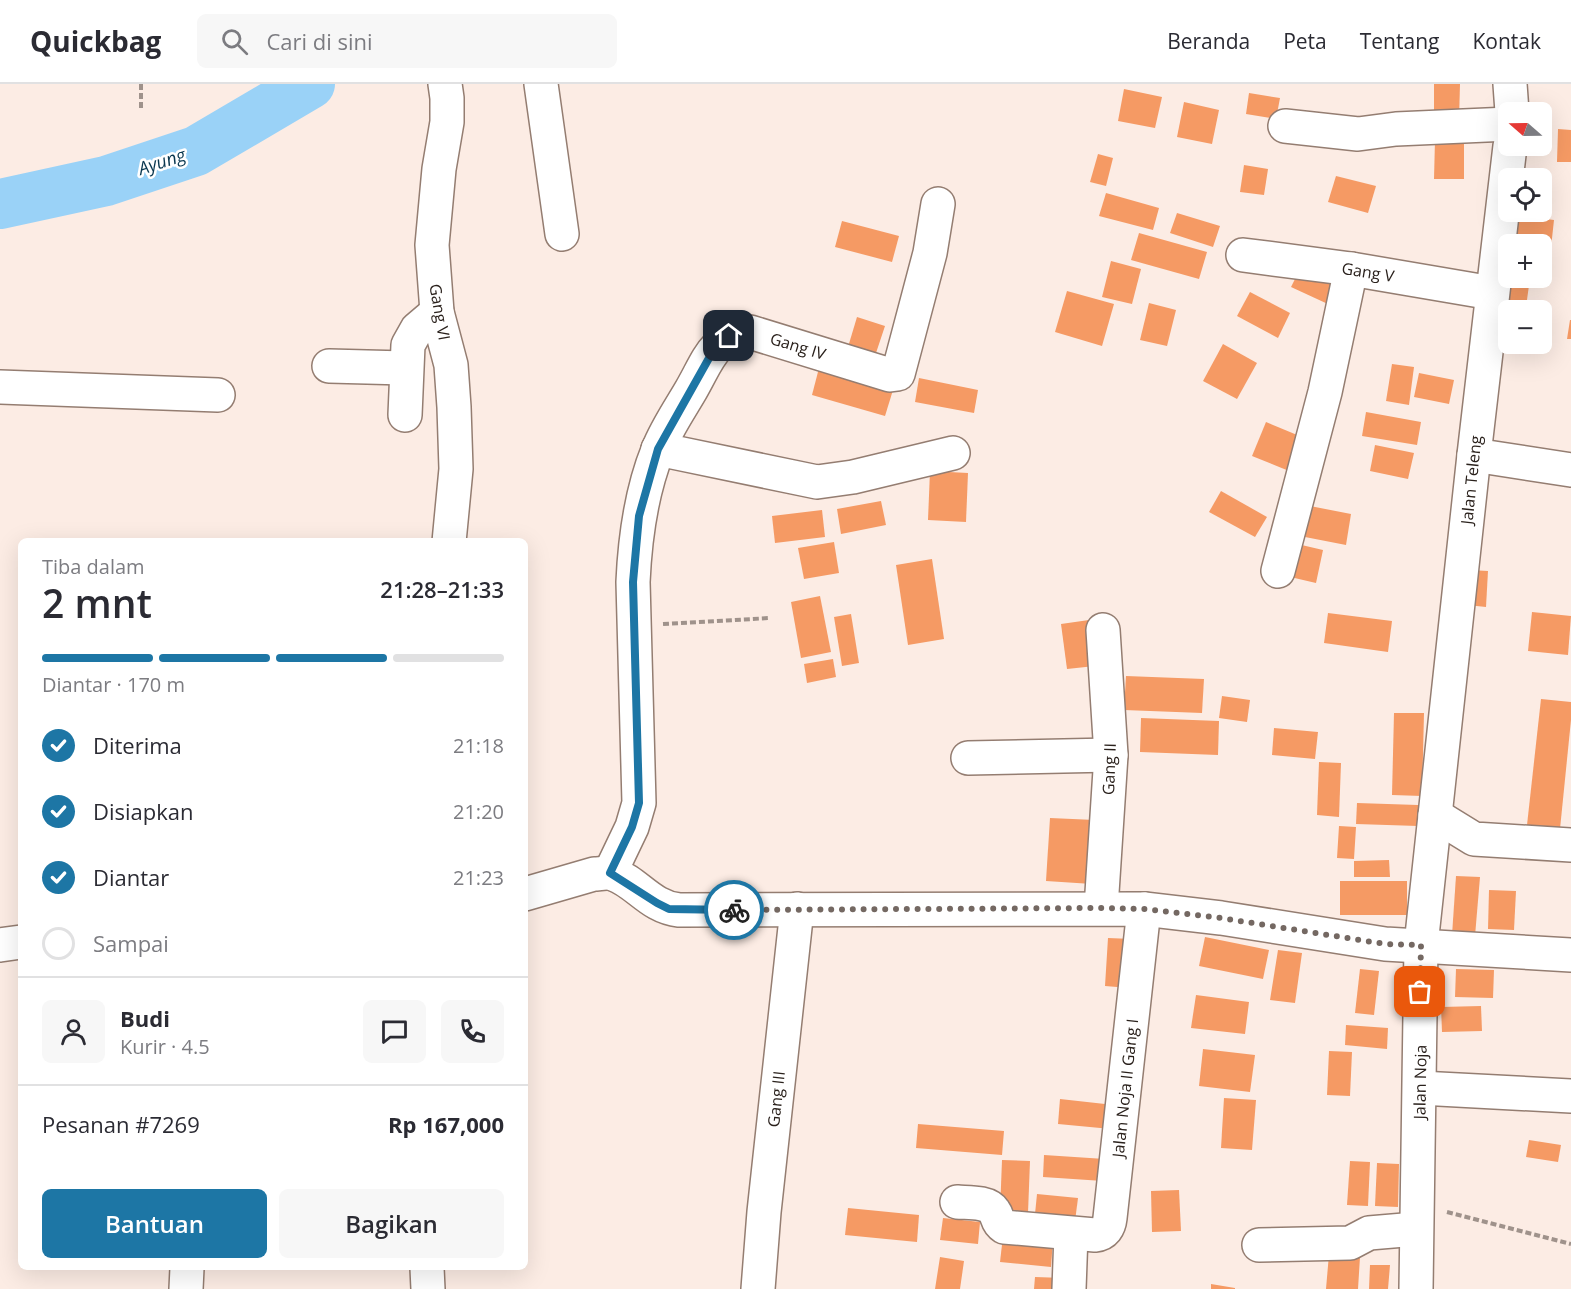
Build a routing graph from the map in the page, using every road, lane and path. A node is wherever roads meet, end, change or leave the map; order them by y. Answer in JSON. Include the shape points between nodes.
{"nodes":[{"id":1,"x":141,"y":84,"type":"edge"},
{"id":2,"x":541,"y":84,"type":"edge"},
{"id":3,"x":1509,"y":84,"type":"edge"},
{"id":4,"x":449,"y":85,"type":"edge"},
{"id":5,"x":1511,"y":102,"type":"edge"},
{"id":6,"x":141,"y":108,"type":"dead end"},
{"id":7,"x":1498,"y":124,"type":"edge"},
{"id":8,"x":1286,"y":126,"type":"dead end"},
{"id":9,"x":1509,"y":156,"type":"edge"},
{"id":10,"x":938,"y":204,"type":"dead end"},
{"id":11,"x":562,"y":234,"type":"dead end"},
{"id":12,"x":1243,"y":255,"type":"dead end"},
{"id":13,"x":1351,"y":269,"type":"junction"},
{"id":14,"x":1492,"y":293,"type":"junction"},
{"id":15,"x":437,"y":312,"type":"junction"},
{"id":16,"x":329,"y":366,"type":"dead end"},
{"id":17,"x":405,"y":368,"type":"junction"},
{"id":18,"x":0,"y":387,"type":"edge"},
{"id":19,"x":218,"y":395,"type":"dead end"},
{"id":20,"x":405,"y":415,"type":"dead end"},
{"id":21,"x":658,"y":449,"type":"junction"},
{"id":22,"x":953,"y":453,"type":"dead end"},
{"id":23,"x":1474,"y":455,"type":"junction"},
{"id":24,"x":1571,"y":470,"type":"edge"},
{"id":25,"x":449,"y":538,"type":"edge"},
{"id":26,"x":1278,"y":571,"type":"dead end"},
{"id":27,"x":770,"y":618,"type":"dead end"},
{"id":28,"x":636,"y":625,"type":"junction"},
{"id":29,"x":1103,"y":630,"type":"dead end"},
{"id":30,"x":1111,"y":755,"type":"junction"},
{"id":31,"x":968,"y":758,"type":"dead end"},
{"id":32,"x":1435,"y":815,"type":"junction"},
{"id":33,"x":1474,"y":839,"type":"junction"},
{"id":34,"x":1571,"y":845,"type":"edge"},
{"id":35,"x":610,"y":873,"type":"junction"},
{"id":36,"x":1429,"y":876,"type":"junction"},
{"id":37,"x":528,"y":893,"type":"edge"},
{"id":38,"x":1101,"y":908,"type":"junction"},
{"id":39,"x":797,"y":909,"type":"junction"},
{"id":40,"x":1144,"y":909,"type":"junction"},
{"id":41,"x":18,"y":942,"type":"edge"},
{"id":42,"x":0,"y":945,"type":"edge"},
{"id":43,"x":1421,"y":945,"type":"junction"},
{"id":44,"x":1571,"y":955,"type":"edge"},
{"id":45,"x":1420,"y":1088,"type":"junction"},
{"id":46,"x":1571,"y":1096,"type":"edge"},
{"id":47,"x":957,"y":1202,"type":"dead end"},
{"id":48,"x":1417,"y":1217,"type":"junction"},
{"id":49,"x":1071,"y":1234,"type":"junction"},
{"id":50,"x":1571,"y":1244,"type":"edge"},
{"id":51,"x":1259,"y":1245,"type":"dead end"},
{"id":52,"x":188,"y":1270,"type":"edge"},
{"id":53,"x":427,"y":1270,"type":"edge"},
{"id":54,"x":186,"y":1289,"type":"edge"},
{"id":55,"x":428,"y":1289,"type":"edge"},
{"id":56,"x":758,"y":1289,"type":"edge"},
{"id":57,"x":1069,"y":1289,"type":"edge"},
{"id":58,"x":1416,"y":1289,"type":"edge"}],
"edges":[{"from":1,"to":6,"type":"path"},
{"from":2,"to":11,"type":"street"},
{"from":3,"to":5,"type":"street"},
{"from":4,"to":15,"type":"street","name":"Gang VI","via":[[432,221]]},
{"from":7,"to":8,"type":"street","via":[[1358,134]]},
{"from":9,"to":14,"type":"street","name":"Jalan Teleng"},
{"from":10,"to":21,"type":"street","name":"Gang IV","via":[[930,253],[898,375],[750,332],[729,336],[713,351]]},
{"from":12,"to":13,"type":"street","name":"Gang V"},
{"from":13,"to":14,"type":"street","name":"Gang V"},
{"from":13,"to":26,"type":"street","via":[[1325,392]]},
{"from":14,"to":23,"type":"street","name":"Jalan Teleng"},
{"from":15,"to":17,"type":"street","via":[[412,335]]},
{"from":15,"to":25,"type":"street","name":"Gang VI","via":[[451,365],[454,407],[456,469]]},
{"from":16,"to":17,"type":"street"},
{"from":17,"to":20,"type":"street"},
{"from":18,"to":19,"type":"street"},
{"from":21,"to":22,"type":"street","via":[[817,482]]},
{"from":21,"to":28,"type":"street","name":"Gang IV","via":[[639,516],[633,582]]},
{"from":23,"to":24,"type":"street"},
{"from":23,"to":32,"type":"street","name":"Jalan Teleng"},
{"from":27,"to":28,"type":"path"},
{"from":28,"to":35,"type":"street","name":"Gang IV","via":[[639,803]]},
{"from":29,"to":30,"type":"street","name":"Gang II"},
{"from":30,"to":31,"type":"street"},
{"from":30,"to":38,"type":"street","name":"Gang II"},
{"from":32,"to":33,"type":"street"},
{"from":32,"to":36,"type":"street","name":"Jalan Noja"},
{"from":33,"to":34,"type":"street"},
{"from":33,"to":36,"type":"street"},
{"from":35,"to":37,"type":"street"},
{"from":35,"to":39,"type":"street","via":[[669,909]]},
{"from":36,"to":43,"type":"street","name":"Jalan Noja"},
{"from":38,"to":39,"type":"street"},
{"from":38,"to":40,"type":"street"},
{"from":39,"to":56,"type":"street","name":"Gang III"},
{"from":40,"to":43,"type":"street","via":[[1385,944]]},
{"from":40,"to":49,"type":"street","name":"Jalan Noja II Gang I","via":[[1109,1223],[1100,1235]]},
{"from":41,"to":42,"type":"street"},
{"from":43,"to":44,"type":"street"},
{"from":43,"to":45,"type":"street","name":"Jalan Noja"},
{"from":45,"to":46,"type":"street"},
{"from":45,"to":48,"type":"street","name":"Jalan Noja"},
{"from":47,"to":49,"type":"street","via":[[990,1207],[1004,1227]]},
{"from":48,"to":50,"type":"path"},
{"from":48,"to":51,"type":"street","via":[[1350,1243]]},
{"from":48,"to":58,"type":"street","name":"Jalan Noja"},
{"from":49,"to":57,"type":"street"},
{"from":52,"to":54,"type":"street"},
{"from":53,"to":55,"type":"street"}]}
